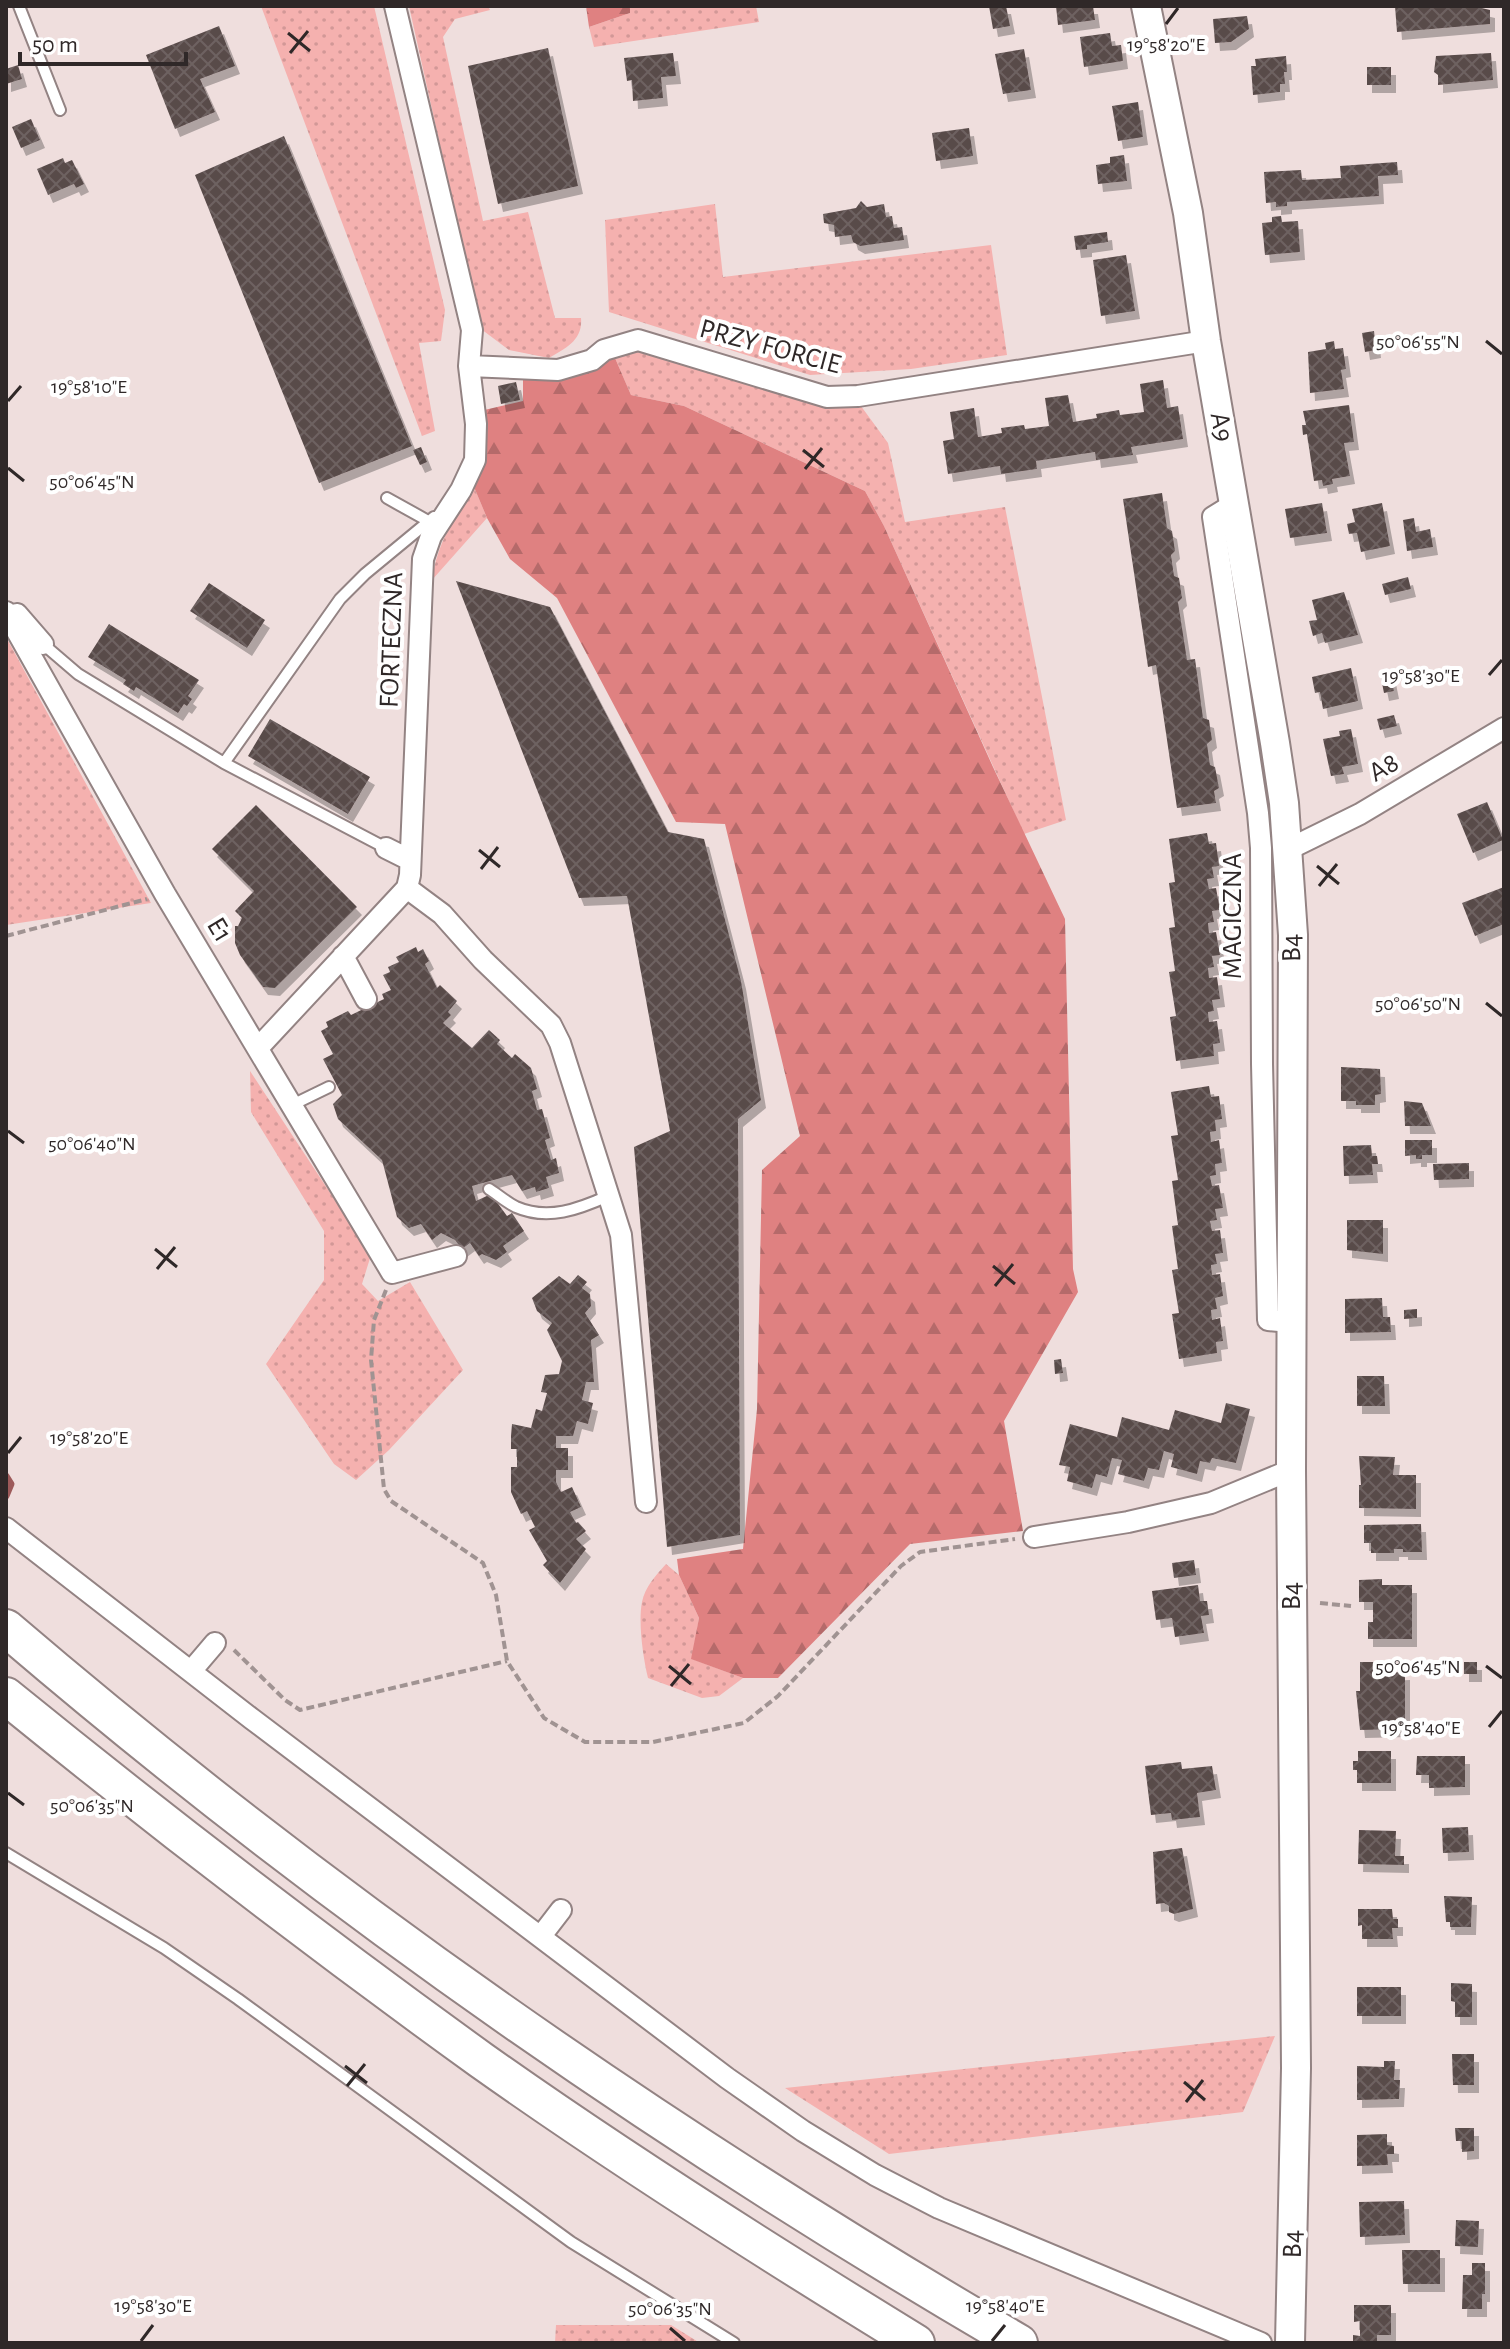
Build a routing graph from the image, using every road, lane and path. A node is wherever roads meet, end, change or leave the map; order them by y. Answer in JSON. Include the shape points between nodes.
{"nodes":[{"id":1,"x":19,"y":6,"type":"edge"},
{"id":2,"x":395,"y":6,"type":"edge"},
{"id":3,"x":1146,"y":6,"type":"edge"},
{"id":4,"x":60,"y":110,"type":"dead end"},
{"id":5,"x":1206,"y":341,"type":"junction"},
{"id":6,"x":469,"y":366,"type":"junction"},
{"id":7,"x":461,"y":490,"type":"junction"},
{"id":8,"x":387,"y":498,"type":"dead end"},
{"id":9,"x":1234,"y":504,"type":"junction"},
{"id":10,"x":430,"y":522,"type":"junction"},
{"id":11,"x":6,"y":602,"type":"edge"},
{"id":12,"x":6,"y":612,"type":"edge"},
{"id":13,"x":43,"y":644,"type":"joint"},
{"id":14,"x":1504,"y":728,"type":"edge"},
{"id":15,"x":224,"y":763,"type":"junction"},
{"id":16,"x":386,"y":848,"type":"joint"},
{"id":17,"x":1287,"y":850,"type":"junction"},
{"id":18,"x":410,"y":860,"type":"junction"},
{"id":19,"x":407,"y":888,"type":"junction"},
{"id":20,"x":165,"y":894,"type":"junction"},
{"id":21,"x":6,"y":936,"type":"edge"},
{"id":22,"x":343,"y":956,"type":"junction"},
{"id":23,"x":366,"y":999,"type":"dead end"},
{"id":24,"x":258,"y":1048,"type":"junction"},
{"id":25,"x":329,"y":1087,"type":"dead end"},
{"id":26,"x":292,"y":1105,"type":"junction"},
{"id":27,"x":489,"y":1189,"type":"dead end"},
{"id":28,"x":608,"y":1196,"type":"junction"},
{"id":29,"x":456,"y":1256,"type":"dead end"},
{"id":30,"x":392,"y":1273,"type":"junction"},
{"id":31,"x":1291,"y":1322,"type":"junction"},
{"id":32,"x":1291,"y":1470,"type":"junction"},
{"id":33,"x":646,"y":1502,"type":"dead end"},
{"id":34,"x":6,"y":1528,"type":"edge"},
{"id":35,"x":1034,"y":1537,"type":"joint"},
{"id":36,"x":1320,"y":1603,"type":"dead end"},
{"id":37,"x":1351,"y":1606,"type":"dead end"},
{"id":38,"x":6,"y":1628,"type":"edge"},
{"id":39,"x":215,"y":1643,"type":"joint"},
{"id":40,"x":507,"y":1661,"type":"junction"},
{"id":41,"x":192,"y":1670,"type":"junction"},
{"id":42,"x":6,"y":1696,"type":"edge"},
{"id":43,"x":6,"y":1853,"type":"edge"},
{"id":44,"x":561,"y":1910,"type":"dead end"},
{"id":45,"x":541,"y":1936,"type":"junction"},
{"id":46,"x":734,"y":2343,"type":"edge"},
{"id":47,"x":916,"y":2343,"type":"edge"},
{"id":48,"x":1019,"y":2343,"type":"edge"},
{"id":49,"x":1261,"y":2343,"type":"edge"},
{"id":50,"x":1290,"y":2343,"type":"edge"}],
"edges":[{"from":1,"to":4,"type":"lane"},
{"from":2,"to":6,"type":"street","name":"FORTECZNA","via":[[472,330]]},
{"from":3,"to":5,"type":"street","name":"A9","via":[[1188,213]]},
{"from":5,"to":6,"type":"street","name":"PRZY FORCIE","via":[[858,396],[827,397],[638,340],[558,370]]},
{"from":5,"to":9,"type":"street","name":"A9"},
{"from":6,"to":7,"type":"street","name":"FORTECZNA","via":[[475,460]]},
{"from":7,"to":10,"type":"lane"},
{"from":7,"to":18,"type":"street","name":"FORTECZNA","via":[[431,536],[423,559]]},
{"from":8,"to":10,"type":"lane"},
{"from":9,"to":17,"type":"street","name":"A9","via":[[1282,788]]},
{"from":9,"to":31,"type":"street","name":"MAGICZNA","via":[[1213,517],[1261,848],[1268,1320]]},
{"from":10,"to":15,"type":"lane","via":[[340,599]]},
{"from":11,"to":13,"type":"street"},
{"from":12,"to":20,"type":"street","name":"E1"},
{"from":13,"to":15,"type":"lane","via":[[78,674]]},
{"from":14,"to":17,"type":"street","name":"A8","via":[[1360,814]]},
{"from":15,"to":16,"type":"lane"},
{"from":16,"to":18,"type":"street"},
{"from":17,"to":31,"type":"street","name":"B4","via":[[1293,935]]},
{"from":18,"to":19,"type":"street","name":"FORTECZNA"},
{"from":19,"to":22,"type":"street"},
{"from":19,"to":28,"type":"street","via":[[434,906],[551,1025]]},
{"from":20,"to":21,"type":"path"},
{"from":20,"to":24,"type":"street","name":"E1"},
{"from":22,"to":23,"type":"street"},
{"from":22,"to":24,"type":"street"},
{"from":24,"to":26,"type":"street","name":"E1"},
{"from":25,"to":26,"type":"lane"},
{"from":26,"to":30,"type":"street","name":"E1"},
{"from":27,"to":28,"type":"lane","via":[[516,1207],[543,1213],[574,1211]]},
{"from":28,"to":33,"type":"street","via":[[621,1235]]},
{"from":29,"to":30,"type":"street"},
{"from":30,"to":40,"type":"path","via":[[374,1320],[371,1360],[384,1489],[391,1501],[483,1563],[496,1595]]},
{"from":31,"to":32,"type":"street","name":"B4"},
{"from":32,"to":35,"type":"street","via":[[1211,1503]]},
{"from":32,"to":50,"type":"street","name":"B4","via":[[1296,2068]]},
{"from":34,"to":41,"type":"street"},
{"from":35,"to":40,"type":"path","via":[[920,1552],[778,1696],[744,1723],[653,1742],[585,1742],[544,1718]]},
{"from":36,"to":37,"type":"path"},
{"from":38,"to":48,"type":"highway","via":[[297,1862],[489,2003],[754,2181]]},
{"from":39,"to":40,"type":"path","via":[[229,1646],[300,1710]]},
{"from":39,"to":41,"type":"street"},
{"from":41,"to":45,"type":"street"},
{"from":42,"to":47,"type":"highway","via":[[165,1825],[483,2061]]},
{"from":43,"to":46,"type":"lane","via":[[164,1948],[557,2233]]},
{"from":44,"to":45,"type":"street"},
{"from":45,"to":49,"type":"street","via":[[727,2078],[875,2175],[939,2208]]}]}
